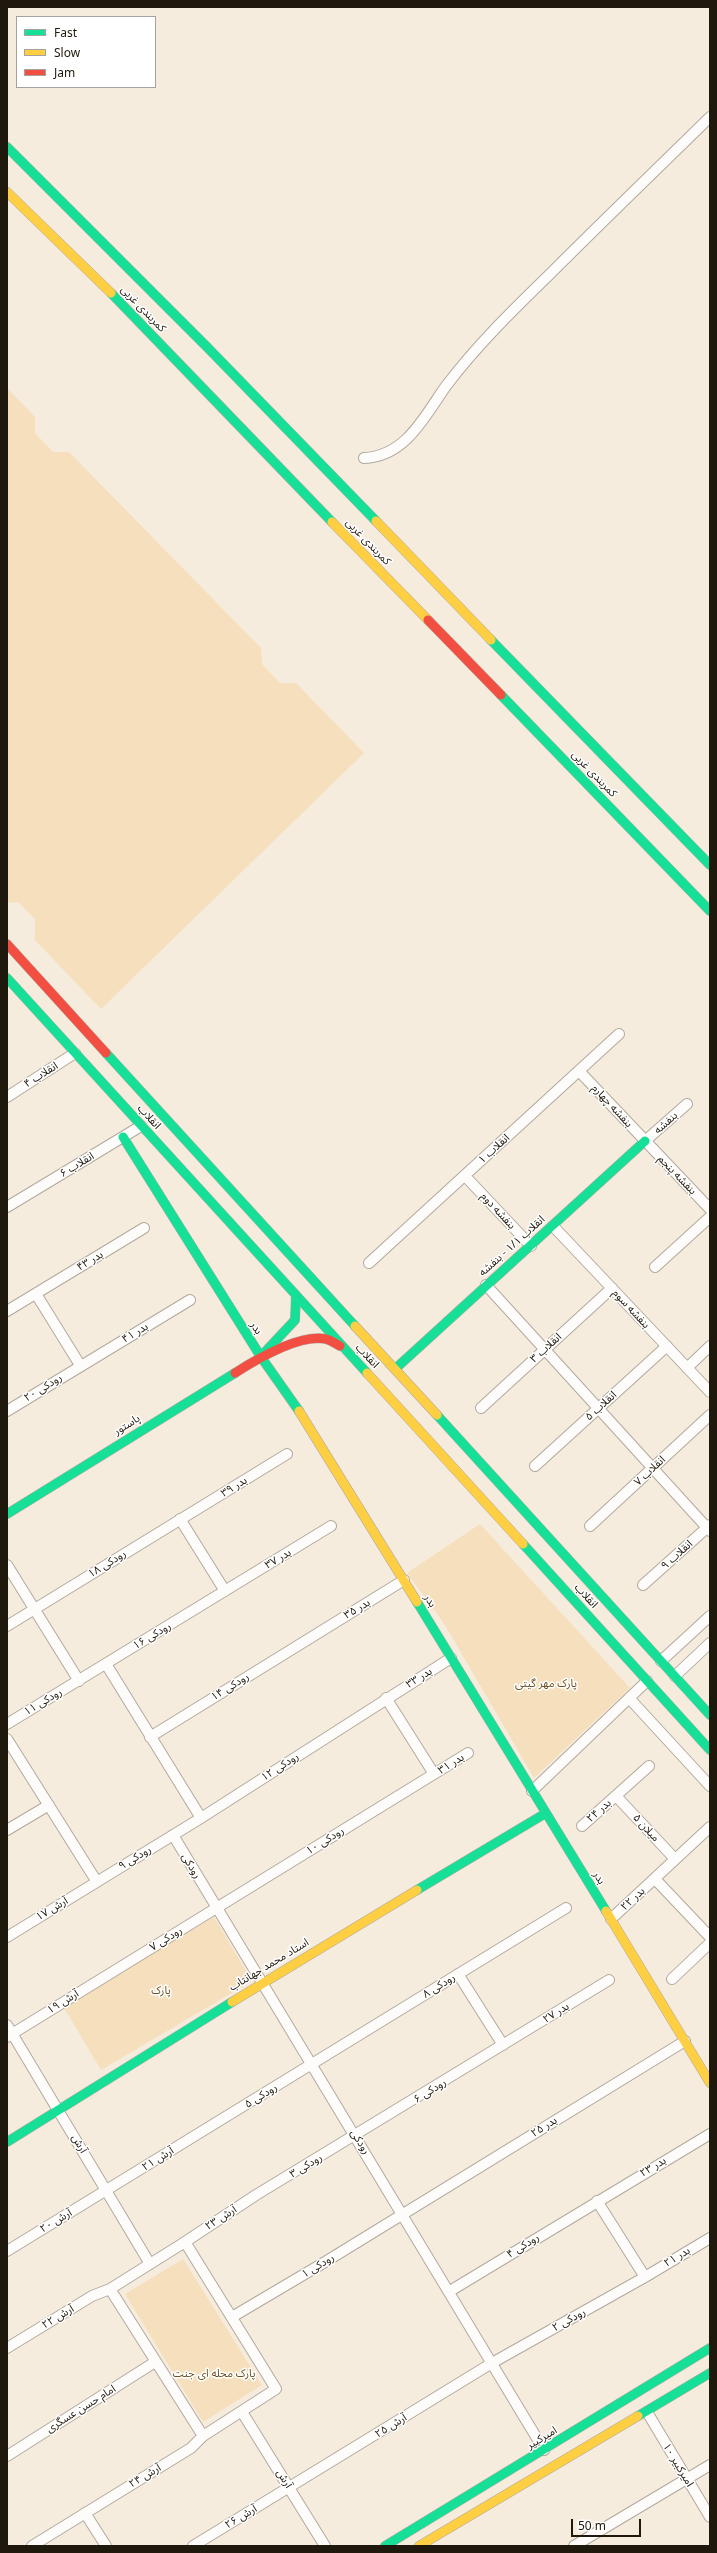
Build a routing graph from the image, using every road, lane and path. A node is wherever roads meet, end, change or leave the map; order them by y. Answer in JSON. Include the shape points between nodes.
{"nodes":[{"id":1,"x":710,"y":117,"type":"edge"},
{"id":2,"x":7,"y":147,"type":"edge"},
{"id":3,"x":7,"y":192,"type":"edge"},
{"id":4,"x":364,"y":458,"type":"dead end"},
{"id":5,"x":710,"y":865,"type":"edge"},
{"id":6,"x":710,"y":911,"type":"edge"},
{"id":7,"x":7,"y":944,"type":"edge"},
{"id":8,"x":7,"y":978,"type":"edge"},
{"id":9,"x":11,"y":990,"type":"edge"},
{"id":10,"x":620,"y":1034,"type":"dead end"},
{"id":11,"x":75,"y":1053,"type":"junction"},
{"id":12,"x":579,"y":1071,"type":"junction"},
{"id":13,"x":7,"y":1097,"type":"edge"},
{"id":14,"x":687,"y":1104,"type":"dead end"},
{"id":15,"x":141,"y":1126,"type":"junction"},
{"id":16,"x":124,"y":1137,"type":"junction"},
{"id":17,"x":645,"y":1141,"type":"junction"},
{"id":18,"x":465,"y":1176,"type":"junction"},
{"id":19,"x":9,"y":1206,"type":"edge"},
{"id":20,"x":710,"y":1209,"type":"edge"},
{"id":21,"x":710,"y":1217,"type":"edge"},
{"id":22,"x":553,"y":1226,"type":"junction"},
{"id":23,"x":144,"y":1228,"type":"dead end"},
{"id":24,"x":531,"y":1246,"type":"junction"},
{"id":25,"x":369,"y":1263,"type":"dead end"},
{"id":26,"x":655,"y":1267,"type":"dead end"},
{"id":27,"x":486,"y":1285,"type":"junction"},
{"id":28,"x":612,"y":1288,"type":"junction"},
{"id":29,"x":36,"y":1294,"type":"junction"},
{"id":30,"x":296,"y":1295,"type":"junction"},
{"id":31,"x":190,"y":1300,"type":"dead end"},
{"id":32,"x":7,"y":1311,"type":"edge"},
{"id":33,"x":667,"y":1346,"type":"junction"},
{"id":34,"x":710,"y":1346,"type":"edge"},
{"id":35,"x":344,"y":1348,"type":"junction"},
{"id":36,"x":545,"y":1349,"type":"junction"},
{"id":37,"x":260,"y":1357,"type":"junction"},
{"id":38,"x":80,"y":1365,"type":"junction"},
{"id":39,"x":687,"y":1368,"type":"junction"},
{"id":40,"x":395,"y":1369,"type":"junction"},
{"id":41,"x":710,"y":1392,"type":"edge"},
{"id":42,"x":481,"y":1408,"type":"dead end"},
{"id":43,"x":598,"y":1408,"type":"junction"},
{"id":44,"x":7,"y":1411,"type":"edge"},
{"id":45,"x":710,"y":1415,"type":"edge"},
{"id":46,"x":287,"y":1454,"type":"dead end"},
{"id":47,"x":535,"y":1466,"type":"dead end"},
{"id":48,"x":653,"y":1469,"type":"junction"},
{"id":49,"x":7,"y":1514,"type":"edge"},
{"id":50,"x":180,"y":1520,"type":"junction"},
{"id":51,"x":331,"y":1526,"type":"dead end"},
{"id":52,"x":590,"y":1526,"type":"dead end"},
{"id":53,"x":709,"y":1528,"type":"edge"},
{"id":54,"x":7,"y":1565,"type":"edge"},
{"id":55,"x":404,"y":1580,"type":"junction"},
{"id":56,"x":644,"y":1585,"type":"dead end"},
{"id":57,"x":225,"y":1591,"type":"junction"},
{"id":58,"x":34,"y":1609,"type":"junction"},
{"id":59,"x":710,"y":1616,"type":"edge"},
{"id":60,"x":7,"y":1626,"type":"edge"},
{"id":61,"x":310,"y":1638,"type":"joint"},
{"id":62,"x":710,"y":1643,"type":"edge"},
{"id":63,"x":451,"y":1658,"type":"junction"},
{"id":64,"x":661,"y":1661,"type":"junction"},
{"id":65,"x":106,"y":1664,"type":"junction"},
{"id":66,"x":674,"y":1676,"type":"junction"},
{"id":67,"x":79,"y":1681,"type":"junction"},
{"id":68,"x":647,"y":1681,"type":"junction"},
{"id":69,"x":386,"y":1698,"type":"junction"},
{"id":70,"x":629,"y":1698,"type":"junction"},
{"id":71,"x":710,"y":1715,"type":"edge"},
{"id":72,"x":7,"y":1724,"type":"edge"},
{"id":73,"x":150,"y":1737,"type":"junction"},
{"id":74,"x":7,"y":1739,"type":"edge"},
{"id":75,"x":710,"y":1750,"type":"edge"},
{"id":76,"x":468,"y":1753,"type":"dead end"},
{"id":77,"x":648,"y":1766,"type":"dead end"},
{"id":78,"x":434,"y":1774,"type":"junction"},
{"id":79,"x":710,"y":1786,"type":"edge"},
{"id":80,"x":532,"y":1791,"type":"junction"},
{"id":81,"x":616,"y":1796,"type":"junction"},
{"id":82,"x":49,"y":1805,"type":"junction"},
{"id":83,"x":546,"y":1813,"type":"junction"},
{"id":84,"x":201,"y":1818,"type":"junction"},
{"id":85,"x":582,"y":1826,"type":"dead end"},
{"id":86,"x":710,"y":1827,"type":"edge"},
{"id":87,"x":7,"y":1830,"type":"edge"},
{"id":88,"x":173,"y":1835,"type":"junction"},
{"id":89,"x":676,"y":1859,"type":"junction"},
{"id":90,"x":655,"y":1878,"type":"junction"},
{"id":91,"x":98,"y":1882,"type":"junction"},
{"id":92,"x":217,"y":1908,"type":"junction"},
{"id":93,"x":566,"y":1908,"type":"dead end"},
{"id":94,"x":611,"y":1920,"type":"junction"},
{"id":95,"x":7,"y":1937,"type":"edge"},
{"id":96,"x":710,"y":1937,"type":"edge"},
{"id":97,"x":710,"y":1943,"type":"edge"},
{"id":98,"x":114,"y":1970,"type":"joint"},
{"id":99,"x":458,"y":1974,"type":"junction"},
{"id":100,"x":672,"y":1979,"type":"dead end"},
{"id":101,"x":609,"y":1980,"type":"dead end"},
{"id":102,"x":262,"y":1983,"type":"junction"},
{"id":103,"x":9,"y":2032,"type":"edge"},
{"id":104,"x":685,"y":2040,"type":"junction"},
{"id":105,"x":504,"y":2045,"type":"junction"},
{"id":106,"x":312,"y":2064,"type":"junction"},
{"id":107,"x":710,"y":2083,"type":"edge"},
{"id":108,"x":59,"y":2110,"type":"junction"},
{"id":109,"x":210,"y":2127,"type":"joint"},
{"id":110,"x":710,"y":2134,"type":"edge"},
{"id":111,"x":356,"y":2136,"type":"junction"},
{"id":112,"x":7,"y":2142,"type":"edge"},
{"id":113,"x":106,"y":2191,"type":"junction"},
{"id":114,"x":256,"y":2195,"type":"joint"},
{"id":115,"x":597,"y":2201,"type":"junction"},
{"id":116,"x":403,"y":2214,"type":"junction"},
{"id":117,"x":710,"y":2238,"type":"edge"},
{"id":118,"x":185,"y":2242,"type":"junction"},
{"id":119,"x":7,"y":2251,"type":"edge"},
{"id":120,"x":150,"y":2264,"type":"junction"},
{"id":121,"x":645,"y":2277,"type":"junction"},
{"id":122,"x":110,"y":2289,"type":"junction"},
{"id":123,"x":450,"y":2291,"type":"junction"},
{"id":124,"x":232,"y":2317,"type":"junction"},
{"id":125,"x":7,"y":2348,"type":"edge"},
{"id":126,"x":710,"y":2348,"type":"edge"},
{"id":127,"x":155,"y":2362,"type":"junction"},
{"id":128,"x":492,"y":2363,"type":"junction"},
{"id":129,"x":710,"y":2373,"type":"edge"},
{"id":130,"x":242,"y":2412,"type":"junction"},
{"id":131,"x":647,"y":2412,"type":"junction"},
{"id":132,"x":203,"y":2436,"type":"junction"},
{"id":133,"x":544,"y":2450,"type":"junction"},
{"id":134,"x":7,"y":2456,"type":"edge"},
{"id":135,"x":710,"y":2465,"type":"edge"},
{"id":136,"x":687,"y":2479,"type":"junction"},
{"id":137,"x":483,"y":2486,"type":"junction"},
{"id":138,"x":290,"y":2488,"type":"junction"},
{"id":139,"x":492,"y":2501,"type":"junction"},
{"id":140,"x":85,"y":2513,"type":"junction"},
{"id":141,"x":710,"y":2517,"type":"edge"},
{"id":142,"x":32,"y":2546,"type":"edge"},
{"id":143,"x":106,"y":2546,"type":"edge"},
{"id":144,"x":193,"y":2546,"type":"edge"},
{"id":145,"x":325,"y":2546,"type":"edge"},
{"id":146,"x":385,"y":2546,"type":"edge"},
{"id":147,"x":419,"y":2546,"type":"edge"},
{"id":148,"x":574,"y":2546,"type":"edge"}],
"edges":[{"from":1,"to":4,"type":"street","via":[[506,318],[448,385],[405,441],[380,457]]},
{"from":2,"to":5,"type":"main road","name":"کمربندی غربی","via":[[209,349]]},
{"from":3,"to":6,"type":"main road","name":"کمربندی غربی","via":[[69,250]]},
{"from":7,"to":40,"type":"main road","name":"انقلاب"},
{"from":8,"to":9,"type":"main road","name":"انقلاب"},
{"from":9,"to":11,"type":"main road","name":"انقلاب"},
{"from":10,"to":12,"type":"street","name":"انقلاب ۱"},
{"from":11,"to":13,"type":"street","name":"انقلاب ۴"},
{"from":11,"to":15,"type":"main road","name":"انقلاب"},
{"from":12,"to":17,"type":"street","name":"بنفشه چهارم"},
{"from":12,"to":18,"type":"street","name":"انقلاب ۱"},
{"from":14,"to":17,"type":"street","name":"بنفشه"},
{"from":15,"to":16,"type":"street","name":"انقلاب ۶"},
{"from":15,"to":30,"type":"main road","name":"انقلاب"},
{"from":16,"to":19,"type":"street","name":"انقلاب ۶"},
{"from":16,"to":37,"type":"main road","name":"بدر"},
{"from":17,"to":20,"type":"street","name":"بنفشه پنجم"},
{"from":17,"to":22,"type":"main road","name":"انقلاب ۱/۱ - بنفشه"},
{"from":18,"to":24,"type":"street","name":"بنفشه دوم"},
{"from":18,"to":25,"type":"street","name":"انقلاب ۱"},
{"from":21,"to":26,"type":"street"},
{"from":22,"to":24,"type":"main road","name":"انقلاب ۱/۱ - بنفشه"},
{"from":22,"to":28,"type":"street","name":"بنفشه سوم"},
{"from":23,"to":29,"type":"street","name":"بدر ۴۳"},
{"from":24,"to":27,"type":"main road","name":"انقلاب ۱/۱ - بنفشه"},
{"from":27,"to":36,"type":"street"},
{"from":27,"to":40,"type":"main road","name":"انقلاب ۱/۱ - بنفشه"},
{"from":28,"to":33,"type":"street","name":"بنفشه سوم"},
{"from":28,"to":36,"type":"street","name":"انقلاب ۳"},
{"from":29,"to":32,"type":"street","name":"بدر ۴۳"},
{"from":29,"to":38,"type":"street"},
{"from":30,"to":35,"type":"main road","name":"انقلاب"},
{"from":30,"to":37,"type":"main road","via":[[295,1320]]},
{"from":31,"to":38,"type":"street","name":"بدر ۴۱"},
{"from":33,"to":39,"type":"street","name":"بنفشه سوم"},
{"from":33,"to":43,"type":"street","name":"انقلاب ۵"},
{"from":34,"to":39,"type":"street"},
{"from":35,"to":37,"type":"main road","via":[[326,1339],[308,1339]]},
{"from":35,"to":68,"type":"main road","name":"انقلاب"},
{"from":36,"to":42,"type":"street","name":"انقلاب ۳"},
{"from":36,"to":43,"type":"street"},
{"from":37,"to":49,"type":"main road","name":"پاستور"},
{"from":37,"to":55,"type":"main road","name":"بدر","via":[[316,1436]]},
{"from":38,"to":44,"type":"street","name":"رودکی ۲۰"},
{"from":39,"to":41,"type":"street","name":"بنفشه سوم"},
{"from":40,"to":64,"type":"main road","name":"انقلاب"},
{"from":43,"to":47,"type":"street","name":"انقلاب ۵"},
{"from":43,"to":48,"type":"street"},
{"from":45,"to":48,"type":"street","name":"انقلاب ۷"},
{"from":46,"to":50,"type":"street","name":"بدر ۳۹"},
{"from":48,"to":52,"type":"street","name":"انقلاب ۷"},
{"from":48,"to":53,"type":"street"},
{"from":50,"to":57,"type":"street"},
{"from":50,"to":58,"type":"street","name":"رودکی ۱۸"},
{"from":51,"to":57,"type":"street","name":"بدر ۳۷"},
{"from":53,"to":56,"type":"street","name":"انقلاب ۹"},
{"from":54,"to":58,"type":"street"},
{"from":55,"to":61,"type":"street","name":"بدر ۳۵"},
{"from":55,"to":63,"type":"main road","name":"بدر"},
{"from":57,"to":65,"type":"street","name":"رودکی ۱۶"},
{"from":58,"to":60,"type":"street","name":"رودکی ۱۸"},
{"from":58,"to":67,"type":"street"},
{"from":59,"to":64,"type":"street"},
{"from":61,"to":73,"type":"street","name":"رودکی ۱۴"},
{"from":62,"to":66,"type":"street"},
{"from":63,"to":69,"type":"street","name":"بدر ۳۳"},
{"from":63,"to":80,"type":"main road","name":"بدر"},
{"from":64,"to":66,"type":"main road","name":"انقلاب"},
{"from":65,"to":67,"type":"street","name":"رودکی ۱۶"},
{"from":65,"to":73,"type":"street"},
{"from":66,"to":71,"type":"main road","name":"انقلاب"},
{"from":67,"to":72,"type":"street","name":"رودکی ۱۱"},
{"from":68,"to":70,"type":"street"},
{"from":68,"to":75,"type":"main road","name":"انقلاب"},
{"from":69,"to":78,"type":"street"},
{"from":69,"to":84,"type":"street","name":"رودکی ۱۲"},
{"from":70,"to":79,"type":"street"},
{"from":70,"to":80,"type":"street"},
{"from":73,"to":84,"type":"street"},
{"from":74,"to":82,"type":"street"},
{"from":76,"to":78,"type":"street","name":"بدر ۳۱"},
{"from":77,"to":81,"type":"street","name":"بدر ۲۴"},
{"from":78,"to":92,"type":"street","name":"رودکی ۱۰"},
{"from":80,"to":83,"type":"main road","name":"بدر"},
{"from":81,"to":85,"type":"street","name":"بدر ۲۴"},
{"from":81,"to":89,"type":"street","name":"میلان ۵"},
{"from":82,"to":87,"type":"street"},
{"from":82,"to":91,"type":"street"},
{"from":83,"to":94,"type":"main road","name":"بدر"},
{"from":83,"to":102,"type":"main road","name":"استاد محمد جهانتاب"},
{"from":84,"to":88,"type":"street","name":"رودکی ۱۲"},
{"from":86,"to":89,"type":"street","name":"بدر ۲۲"},
{"from":88,"to":91,"type":"street","name":"رودکی ۹"},
{"from":88,"to":92,"type":"street","name":"رودکی"},
{"from":89,"to":90,"type":"street","name":"بدر ۲۲"},
{"from":90,"to":94,"type":"street","name":"بدر ۲۲"},
{"from":90,"to":96,"type":"street"},
{"from":91,"to":95,"type":"street","name":"آرش ۱۷"},
{"from":92,"to":98,"type":"street","name":"رودکی ۷"},
{"from":92,"to":102,"type":"street","name":"رودکی"},
{"from":93,"to":99,"type":"street","name":"رودکی ۸"},
{"from":94,"to":104,"type":"main road","name":"بدر"},
{"from":97,"to":100,"type":"street"},
{"from":98,"to":103,"type":"street","name":"آرش ۱۹"},
{"from":99,"to":105,"type":"street"},
{"from":99,"to":106,"type":"street","name":"رودکی ۸"},
{"from":101,"to":105,"type":"street","name":"بدر ۲۷"},
{"from":102,"to":106,"type":"street","name":"رودکی"},
{"from":102,"to":108,"type":"main road","name":"استاد محمد جهانتاب"},
{"from":103,"to":108,"type":"street","name":"آرش"},
{"from":104,"to":107,"type":"main road","name":"بدر"},
{"from":104,"to":116,"type":"street","name":"بدر ۲۵"},
{"from":105,"to":111,"type":"street","name":"رودکی ۶"},
{"from":106,"to":109,"type":"street","name":"رودکی ۵"},
{"from":106,"to":111,"type":"street","name":"رودکی"},
{"from":108,"to":112,"type":"main road","name":"استاد محمد جهانتاب"},
{"from":108,"to":113,"type":"street","name":"آرش"},
{"from":109,"to":113,"type":"street","name":"آرش ۲۱"},
{"from":110,"to":115,"type":"street","name":"بدر ۲۳"},
{"from":111,"to":114,"type":"street","name":"رودکی ۳"},
{"from":111,"to":116,"type":"street","name":"رودکی"},
{"from":113,"to":119,"type":"street","name":"آرش ۲۰"},
{"from":113,"to":120,"type":"street","name":"آرش"},
{"from":114,"to":118,"type":"street","name":"آرش ۲۳"},
{"from":115,"to":121,"type":"street"},
{"from":115,"to":123,"type":"street","name":"رودکی ۴"},
{"from":116,"to":123,"type":"street","name":"رودکی"},
{"from":116,"to":124,"type":"street","name":"رودکی ۱"},
{"from":117,"to":121,"type":"street","name":"بدر ۲۱"},
{"from":118,"to":120,"type":"street","name":"آرش ۲۳"},
{"from":118,"to":124,"type":"street"},
{"from":120,"to":122,"type":"street","name":"آرش ۲۲"},
{"from":121,"to":128,"type":"street","name":"رودکی ۲"},
{"from":122,"to":125,"type":"street","name":"آرش ۲۲","via":[[92,2296]]},
{"from":122,"to":127,"type":"street"},
{"from":123,"to":128,"type":"street","name":"رودکی"},
{"from":124,"to":130,"type":"street","name":"آرش ۲۴","via":[[276,2389]]},
{"from":126,"to":133,"type":"main road","name":"امیرکبیر"},
{"from":127,"to":132,"type":"street"},
{"from":127,"to":134,"type":"street","name":"امام حسن عسگری"},
{"from":128,"to":133,"type":"street","name":"رودکی"},
{"from":128,"to":138,"type":"street","name":"آرش ۲۵"},
{"from":129,"to":131,"type":"main road"},
{"from":130,"to":132,"type":"street","name":"آرش ۲۴"},
{"from":130,"to":138,"type":"street","name":"آرش"},
{"from":131,"to":136,"type":"street","name":"امیرکبیر ۱۰"},
{"from":131,"to":139,"type":"main road"},
{"from":132,"to":140,"type":"street","name":"آرش ۲۴","via":[[191,2448]]},
{"from":133,"to":137,"type":"main road","name":"امیرکبیر"},
{"from":135,"to":136,"type":"street"},
{"from":136,"to":141,"type":"street","name":"امیرکبیر ۱۰"},
{"from":136,"to":148,"type":"street"},
{"from":137,"to":139,"type":"main road"},
{"from":137,"to":146,"type":"main road","name":"امیرکبیر"},
{"from":138,"to":144,"type":"street","name":"آرش ۲۶"},
{"from":138,"to":145,"type":"street","name":"آرش"},
{"from":139,"to":147,"type":"main road"},
{"from":140,"to":142,"type":"street","name":"آرش ۲۴"},
{"from":140,"to":143,"type":"street"}]}
